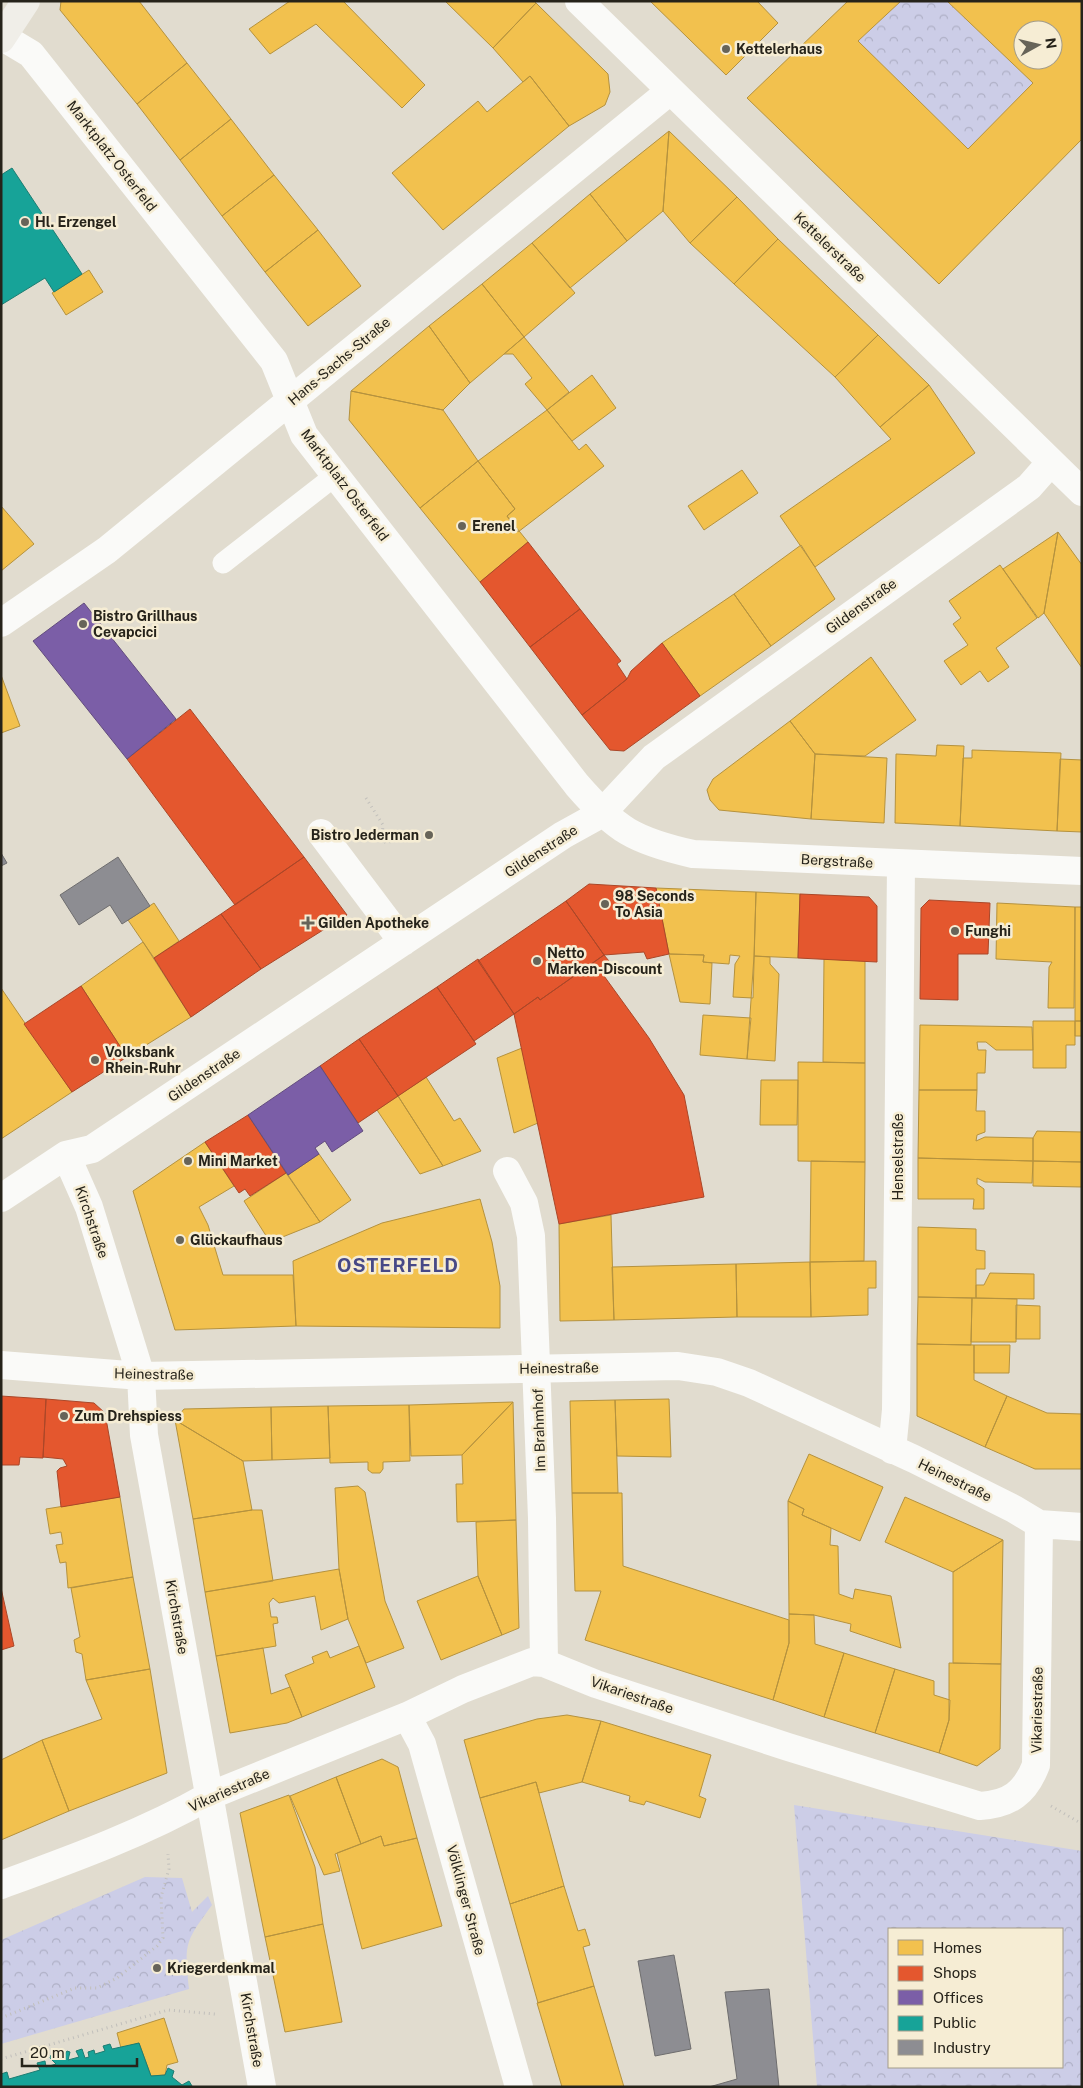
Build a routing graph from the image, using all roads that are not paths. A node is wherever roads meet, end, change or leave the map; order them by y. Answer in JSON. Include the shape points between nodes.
{"nodes":[{"id":1,"x":26,"y":1,"type":"edge"},
{"id":2,"x":579,"y":1,"type":"edge"},
{"id":3,"x":2,"y":37,"type":"edge"},
{"id":4,"x":670,"y":91,"type":"junction"},
{"id":5,"x":290,"y":401,"type":"junction"},
{"id":6,"x":1051,"y":462,"type":"junction"},
{"id":7,"x":336,"y":475,"type":"junction"},
{"id":8,"x":1082,"y":492,"type":"edge"},
{"id":9,"x":223,"y":563,"type":"dead end"},
{"id":10,"x":1,"y":623,"type":"edge"},
{"id":11,"x":602,"y":814,"type":"junction"},
{"id":12,"x":321,"y":833,"type":"dead end"},
{"id":13,"x":901,"y":864,"type":"junction"},
{"id":14,"x":1082,"y":871,"type":"edge"},
{"id":15,"x":403,"y":942,"type":"junction"},
{"id":16,"x":66,"y":1155,"type":"junction"},
{"id":17,"x":507,"y":1171,"type":"dead end"},
{"id":18,"x":1,"y":1198,"type":"edge"},
{"id":19,"x":1,"y":1365,"type":"edge"},
{"id":20,"x":537,"y":1368,"type":"junction"},
{"id":21,"x":141,"y":1376,"type":"junction"},
{"id":22,"x":892,"y":1450,"type":"junction"},
{"id":23,"x":1039,"y":1524,"type":"junction"},
{"id":24,"x":1082,"y":1527,"type":"edge"},
{"id":25,"x":544,"y":1664,"type":"junction"},
{"id":26,"x":407,"y":1716,"type":"junction"},
{"id":27,"x":210,"y":1796,"type":"junction"},
{"id":28,"x":1,"y":1885,"type":"edge"},
{"id":29,"x":262,"y":2087,"type":"edge"},
{"id":30,"x":519,"y":2087,"type":"edge"}],
"edges":[{"from":1,"to":3,"type":"street"},
{"from":2,"to":4,"type":"street","name":"Kettelerstraße"},
{"from":3,"to":5,"type":"street","name":"Marktplatz Osterfeld","via":[[31,54],[256,338],[274,361]]},
{"from":4,"to":5,"type":"street","name":"Hans-Sachs-Straße"},
{"from":4,"to":6,"type":"street","name":"Kettelerstraße"},
{"from":5,"to":7,"type":"street","name":"Marktplatz Osterfeld","via":[[304,435]]},
{"from":5,"to":10,"type":"street","name":"Hans-Sachs-Straße","via":[[108,550]]},
{"from":6,"to":8,"type":"street","name":"Kettelerstraße"},
{"from":6,"to":11,"type":"street","name":"Gildenstraße","via":[[1029,486],[654,757]]},
{"from":7,"to":9,"type":"lane"},
{"from":7,"to":11,"type":"street","name":"Marktplatz Osterfeld"},
{"from":11,"to":13,"type":"street","name":"Bergstraße","via":[[649,843],[692,854]]},
{"from":11,"to":15,"type":"street","name":"Gildenstraße","via":[[563,835]]},
{"from":12,"to":15,"type":"street"},
{"from":13,"to":14,"type":"street","name":"Bergstraße"},
{"from":13,"to":22,"type":"street","name":"Henselstraße","via":[[896,1410]]},
{"from":15,"to":16,"type":"street","name":"Gildenstraße","via":[[92,1149]]},
{"from":16,"to":18,"type":"street","name":"Gildenstraße"},
{"from":16,"to":21,"type":"street","name":"Kirchstraße","via":[[89,1208]]},
{"from":17,"to":20,"type":"street","name":"Im Brahmhof","via":[[524,1203],[531,1236]]},
{"from":19,"to":21,"type":"street","name":"Heinestraße"},
{"from":20,"to":21,"type":"street","name":"Heinestraße"},
{"from":20,"to":22,"type":"street","name":"Heinestraße","via":[[678,1366],[717,1372],[749,1383]]},
{"from":20,"to":25,"type":"street","name":"Im Brahmhof"},
{"from":21,"to":27,"type":"street","name":"Kirchstraße","via":[[144,1435]]},
{"from":22,"to":23,"type":"street","name":"Heinestraße"},
{"from":23,"to":24,"type":"street","name":"Heinestraße"},
{"from":23,"to":25,"type":"street","name":"Vikariestraße","via":[[1036,1766],[1023,1790],[999,1803],[980,1806],[771,1741]]},
{"from":25,"to":26,"type":"street","name":"Vikariestraße","via":[[532,1662],[519,1666]]},
{"from":26,"to":27,"type":"street","name":"Vikariestraße"},
{"from":26,"to":30,"type":"street","name":"Völklinger Straße","via":[[422,1744]]},
{"from":27,"to":28,"type":"street","name":"Vikariestraße","via":[[166,1819]]},
{"from":27,"to":29,"type":"street","name":"Kirchstraße"}]}
